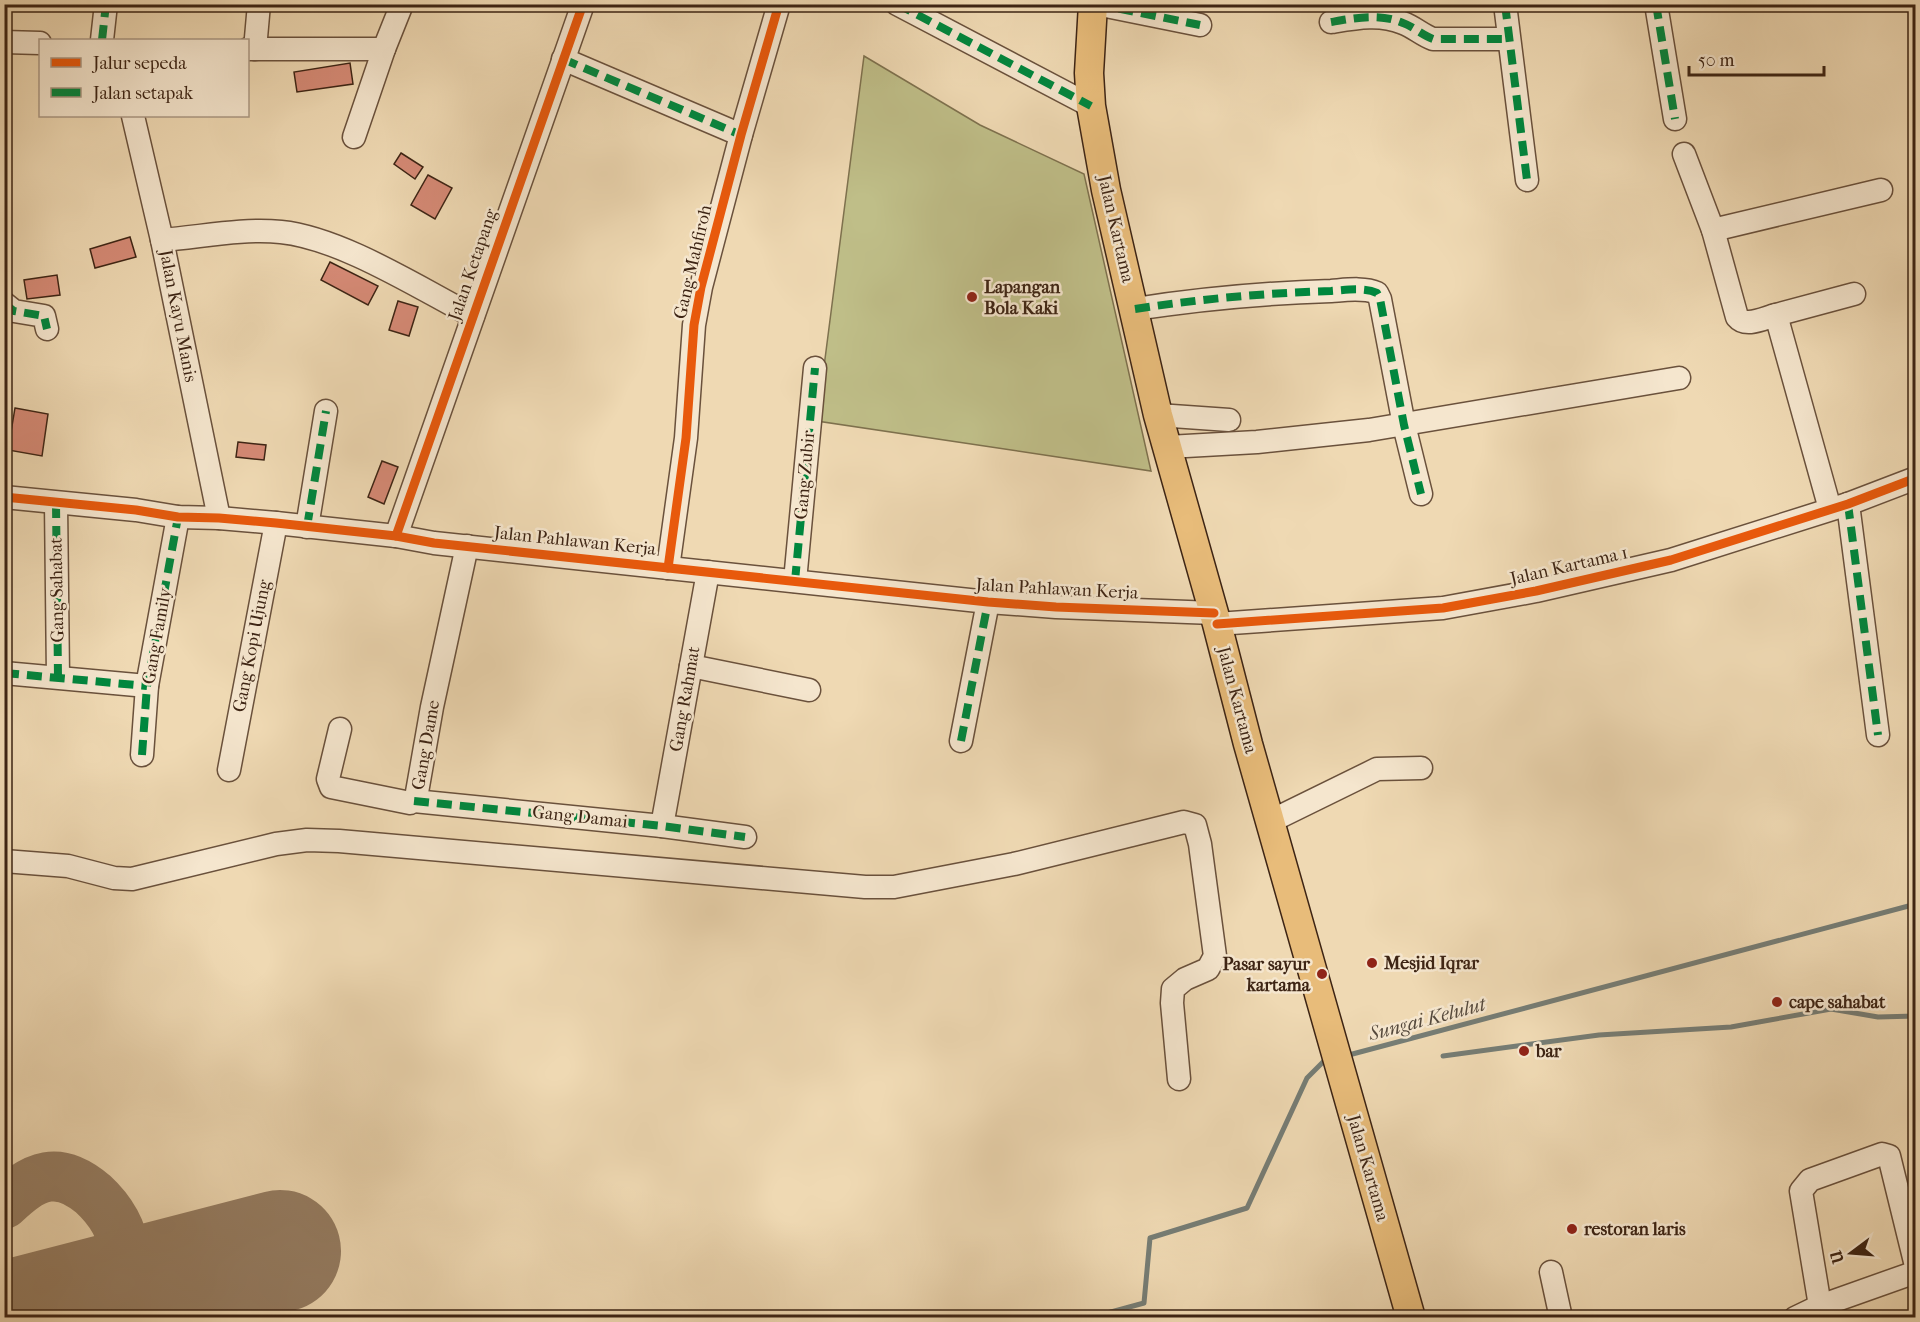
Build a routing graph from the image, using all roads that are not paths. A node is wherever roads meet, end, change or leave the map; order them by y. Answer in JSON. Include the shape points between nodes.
{"nodes":[{"id":1,"x":106,"y":4,"type":"edge"},
{"id":2,"x":259,"y":4,"type":"edge"},
{"id":3,"x":402,"y":4,"type":"edge"},
{"id":4,"x":583,"y":4,"type":"edge"},
{"id":5,"x":779,"y":4,"type":"edge"},
{"id":6,"x":897,"y":4,"type":"edge"},
{"id":7,"x":1094,"y":4,"type":"edge"},
{"id":8,"x":1505,"y":4,"type":"edge"},
{"id":9,"x":1656,"y":4,"type":"edge"},
{"id":10,"x":1331,"y":22,"type":"dead end"},
{"id":11,"x":1200,"y":25,"type":"dead end"},
{"id":12,"x":102,"y":39,"type":"edge"},
{"id":13,"x":1508,"y":39,"type":"junction"},
{"id":14,"x":4,"y":42,"type":"edge"},
{"id":15,"x":39,"y":43,"type":"edge"},
{"id":16,"x":251,"y":49,"type":"edge"},
{"id":17,"x":384,"y":49,"type":"junction"},
{"id":18,"x":563,"y":59,"type":"junction"},
{"id":19,"x":1091,"y":106,"type":"junction"},
{"id":20,"x":133,"y":117,"type":"edge"},
{"id":21,"x":1675,"y":119,"type":"dead end"},
{"id":22,"x":741,"y":135,"type":"junction"},
{"id":23,"x":354,"y":137,"type":"dead end"},
{"id":24,"x":1684,"y":154,"type":"dead end"},
{"id":25,"x":1527,"y":180,"type":"dead end"},
{"id":26,"x":1881,"y":190,"type":"dead end"},
{"id":27,"x":1713,"y":230,"type":"junction"},
{"id":28,"x":162,"y":240,"type":"junction"},
{"id":29,"x":1854,"y":294,"type":"dead end"},
{"id":30,"x":4,"y":303,"type":"edge"},
{"id":31,"x":1135,"y":309,"type":"junction"},
{"id":32,"x":1776,"y":315,"type":"junction"},
{"id":33,"x":473,"y":316,"type":"junction"},
{"id":34,"x":47,"y":329,"type":"dead end"},
{"id":35,"x":815,"y":368,"type":"dead end"},
{"id":36,"x":1679,"y":378,"type":"dead end"},
{"id":37,"x":326,"y":411,"type":"dead end"},
{"id":38,"x":1158,"y":415,"type":"junction"},
{"id":39,"x":1229,"y":420,"type":"dead end"},
{"id":40,"x":1404,"y":425,"type":"junction"},
{"id":41,"x":1168,"y":447,"type":"junction"},
{"id":42,"x":1916,"y":478,"type":"edge"},
{"id":43,"x":1421,"y":494,"type":"dead end"},
{"id":44,"x":4,"y":497,"type":"edge"},
{"id":45,"x":56,"y":502,"type":"junction"},
{"id":46,"x":1839,"y":506,"type":"junction"},
{"id":47,"x":178,"y":517,"type":"junction"},
{"id":48,"x":219,"y":518,"type":"junction"},
{"id":49,"x":276,"y":523,"type":"junction"},
{"id":50,"x":307,"y":526,"type":"junction"},
{"id":51,"x":396,"y":536,"type":"junction"},
{"id":52,"x":467,"y":546,"type":"junction"},
{"id":53,"x":668,"y":568,"type":"junction"},
{"id":54,"x":708,"y":572,"type":"junction"},
{"id":55,"x":795,"y":581,"type":"junction"},
{"id":56,"x":988,"y":602,"type":"junction"},
{"id":57,"x":1216,"y":618,"type":"junction"},
{"id":58,"x":691,"y":666,"type":"junction"},
{"id":59,"x":4,"y":673,"type":"edge"},
{"id":60,"x":58,"y":677,"type":"junction"},
{"id":61,"x":147,"y":686,"type":"junction"},
{"id":62,"x":809,"y":690,"type":"dead end"},
{"id":63,"x":340,"y":729,"type":"dead end"},
{"id":64,"x":1878,"y":735,"type":"dead end"},
{"id":65,"x":961,"y":741,"type":"dead end"},
{"id":66,"x":142,"y":755,"type":"dead end"},
{"id":67,"x":1421,"y":768,"type":"dead end"},
{"id":68,"x":229,"y":770,"type":"dead end"},
{"id":69,"x":414,"y":801,"type":"junction"},
{"id":70,"x":1271,"y":820,"type":"junction"},
{"id":71,"x":662,"y":826,"type":"junction"},
{"id":72,"x":745,"y":837,"type":"dead end"},
{"id":73,"x":4,"y":861,"type":"edge"},
{"id":74,"x":1179,"y":1079,"type":"dead end"},
{"id":75,"x":1916,"y":1266,"type":"edge"},
{"id":76,"x":1551,"y":1272,"type":"dead end"},
{"id":77,"x":1916,"y":1272,"type":"edge"},
{"id":78,"x":1820,"y":1306,"type":"junction"},
{"id":79,"x":1411,"y":1317,"type":"edge"},
{"id":80,"x":1561,"y":1317,"type":"edge"},
{"id":81,"x":1795,"y":1317,"type":"edge"}],
"edges":[{"from":1,"to":12,"type":"street"},
{"from":2,"to":16,"type":"street"},
{"from":3,"to":17,"type":"street"},
{"from":4,"to":18,"type":"street","name":"Jalan Ketapang"},
{"from":5,"to":22,"type":"street","name":"Gang Mahfiroh"},
{"from":6,"to":19,"type":"street"},
{"from":7,"to":11,"type":"street"},
{"from":7,"to":19,"type":"main road","name":"Jalan Kartama"},
{"from":8,"to":13,"type":"street"},
{"from":9,"to":21,"type":"street"},
{"from":10,"to":13,"type":"street","via":[[1356,17],[1385,18],[1433,39]]},
{"from":13,"to":25,"type":"street"},
{"from":14,"to":15,"type":"street"},
{"from":16,"to":17,"type":"street"},
{"from":17,"to":23,"type":"street"},
{"from":18,"to":22,"type":"street"},
{"from":18,"to":33,"type":"street","name":"Jalan Ketapang"},
{"from":19,"to":31,"type":"main road","name":"Jalan Kartama","via":[[1106,190]]},
{"from":20,"to":28,"type":"street","name":"Jalan Kayu Manis"},
{"from":22,"to":53,"type":"street","name":"Gang Mahfiroh","via":[[694,326],[686,438]]},
{"from":24,"to":27,"type":"street"},
{"from":26,"to":27,"type":"street"},
{"from":27,"to":32,"type":"street","via":[[1739,320],[1748,323]]},
{"from":28,"to":33,"type":"street","via":[[259,231],[307,237],[373,264]]},
{"from":28,"to":48,"type":"street","name":"Jalan Kayu Manis"},
{"from":29,"to":32,"type":"street"},
{"from":30,"to":34,"type":"street","via":[[14,311],[44,316]]},
{"from":31,"to":38,"type":"main road","name":"Jalan Kartama"},
{"from":31,"to":40,"type":"street","via":[[1237,296],[1377,293]]},
{"from":32,"to":46,"type":"street"},
{"from":33,"to":51,"type":"street","name":"Jalan Ketapang"},
{"from":35,"to":55,"type":"street","name":"Gang Zubir"},
{"from":36,"to":40,"type":"street"},
{"from":37,"to":50,"type":"street"},
{"from":38,"to":39,"type":"street"},
{"from":38,"to":41,"type":"main road","name":"Jalan Kartama"},
{"from":40,"to":41,"type":"street","via":[[1257,442]]},
{"from":40,"to":43,"type":"street"},
{"from":41,"to":57,"type":"main road","name":"Jalan Kartama"},
{"from":42,"to":46,"type":"street","name":"Jalan Kartama 1"},
{"from":44,"to":45,"type":"street","name":"Jalan Pahlawan Kerja"},
{"from":45,"to":47,"type":"street","name":"Jalan Pahlawan Kerja"},
{"from":45,"to":60,"type":"street","name":"Gang Sahabat"},
{"from":46,"to":57,"type":"street","name":"Jalan Kartama 1","via":[[1671,560],[1443,608]]},
{"from":46,"to":64,"type":"street"},
{"from":47,"to":48,"type":"street","name":"Jalan Pahlawan Kerja"},
{"from":47,"to":61,"type":"street","name":"Gang Family"},
{"from":48,"to":49,"type":"street","name":"Jalan Pahlawan Kerja"},
{"from":49,"to":50,"type":"street","name":"Jalan Pahlawan Kerja"},
{"from":49,"to":68,"type":"street","name":"Gang Kopi Ujung"},
{"from":50,"to":51,"type":"street","name":"Jalan Pahlawan Kerja"},
{"from":51,"to":52,"type":"street","name":"Jalan Pahlawan Kerja"},
{"from":52,"to":53,"type":"street","name":"Jalan Pahlawan Kerja"},
{"from":52,"to":69,"type":"street","name":"Gang Dame"},
{"from":53,"to":54,"type":"street","name":"Jalan Pahlawan Kerja"},
{"from":54,"to":55,"type":"street","name":"Jalan Pahlawan Kerja"},
{"from":54,"to":58,"type":"street","name":"Gang Rahmat"},
{"from":55,"to":56,"type":"street","name":"Jalan Pahlawan Kerja"},
{"from":56,"to":57,"type":"street","name":"Jalan Pahlawan Kerja"},
{"from":56,"to":65,"type":"street"},
{"from":57,"to":70,"type":"main road","name":"Jalan Kartama"},
{"from":58,"to":62,"type":"street"},
{"from":58,"to":71,"type":"street","name":"Gang Rahmat"},
{"from":59,"to":60,"type":"street"},
{"from":60,"to":61,"type":"street"},
{"from":61,"to":66,"type":"street","name":"Gang Family"},
{"from":63,"to":69,"type":"street","name":"Gang Dame","via":[[328,779],[331,787]]},
{"from":67,"to":70,"type":"street","via":[[1377,769]]},
{"from":69,"to":71,"type":"street","name":"Gang Damai"},
{"from":70,"to":79,"type":"main road","name":"Jalan Kartama"},
{"from":71,"to":72,"type":"street","name":"Gang Damai"},
{"from":73,"to":74,"type":"street","via":[[68,866],[132,879],[307,840],[894,887],[1014,864],[1184,822],[1195,825],[1200,844],[1215,956],[1208,969],[1173,989]]},
{"from":75,"to":78,"type":"street","via":[[1889,1156],[1882,1154],[1810,1180],[1801,1191]]},
{"from":76,"to":80,"type":"street"},
{"from":77,"to":78,"type":"street"},
{"from":78,"to":81,"type":"street"}]}
